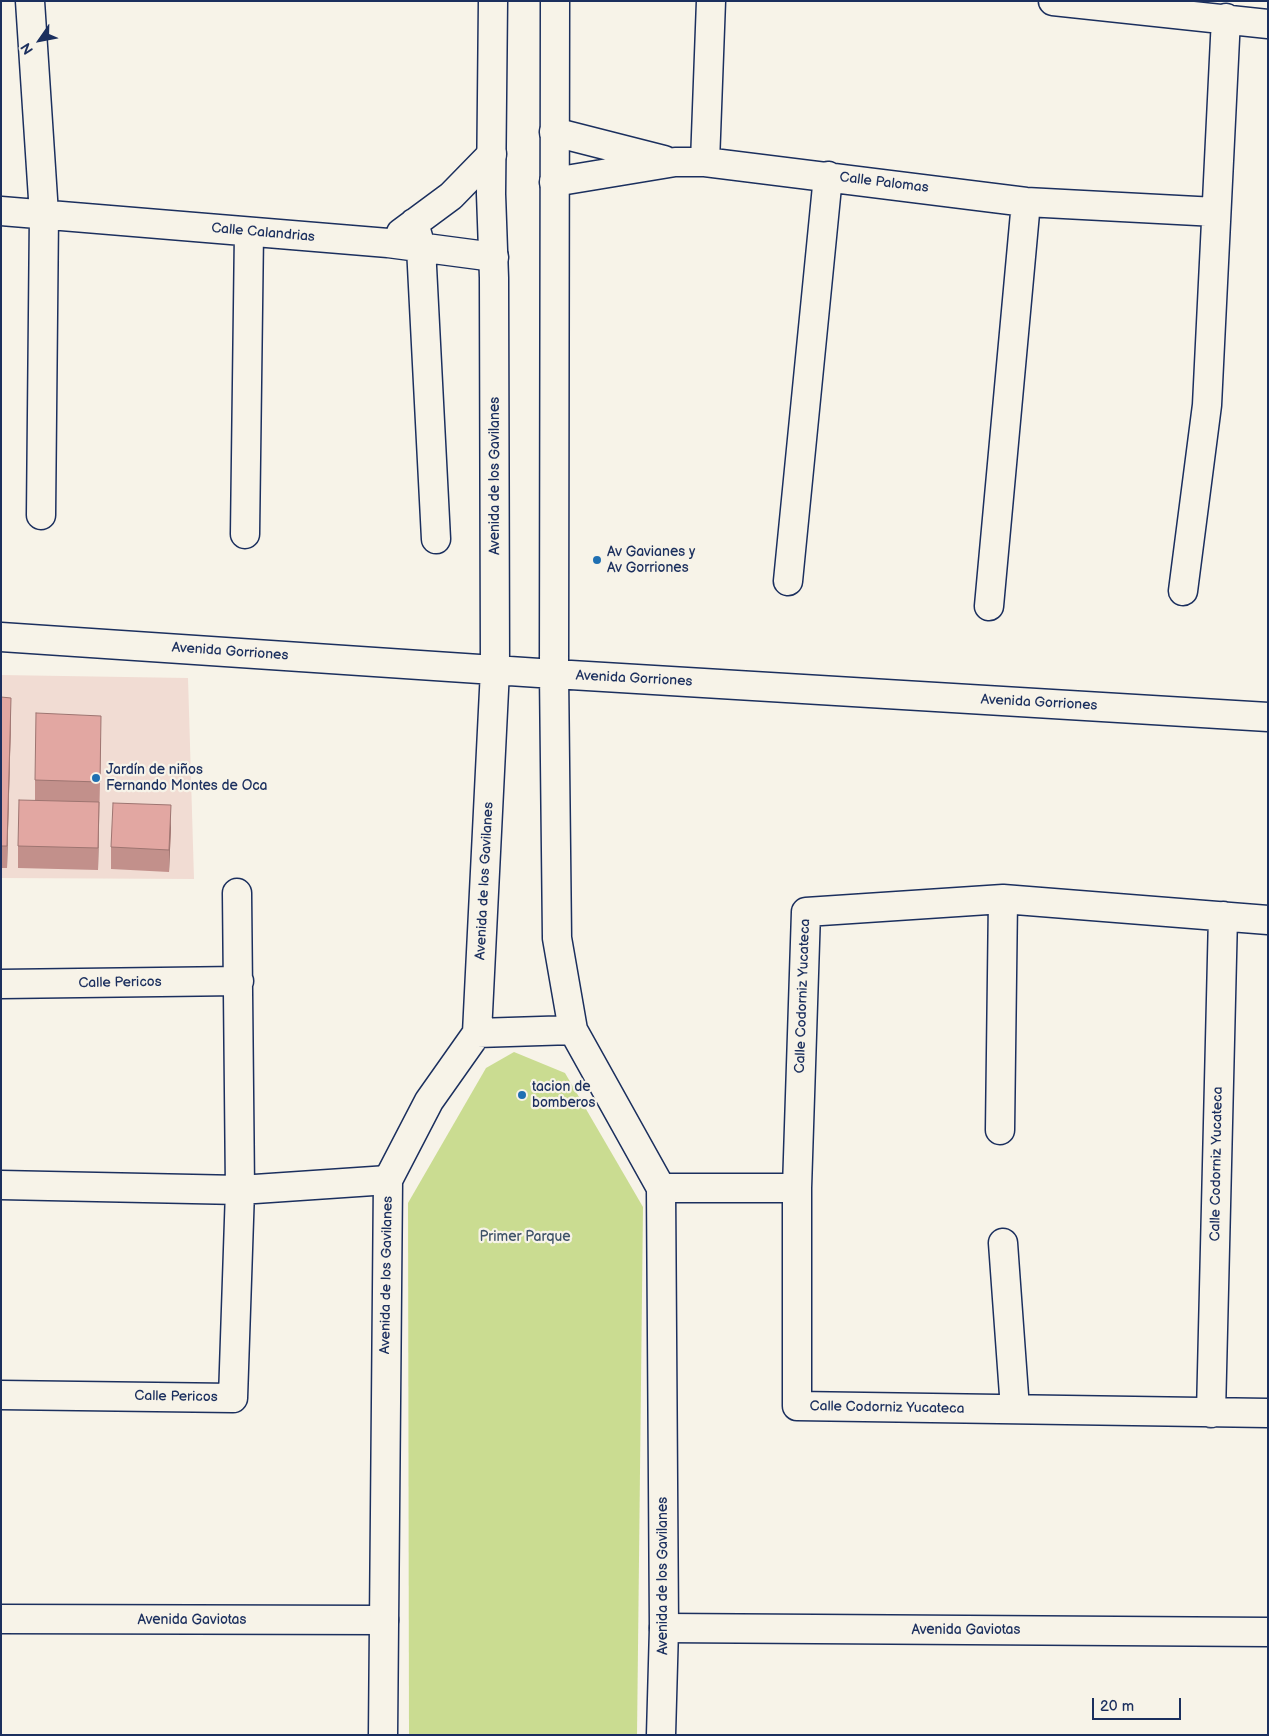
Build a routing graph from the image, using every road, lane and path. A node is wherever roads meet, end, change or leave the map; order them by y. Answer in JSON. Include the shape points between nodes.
{"nodes":[{"id":1,"x":30,"y":1,"type":"edge"},
{"id":2,"x":493,"y":1,"type":"edge"},
{"id":3,"x":555,"y":1,"type":"edge"},
{"id":4,"x":711,"y":1,"type":"edge"},
{"id":5,"x":1053,"y":1,"type":"edge"},
{"id":6,"x":1226,"y":18,"type":"junction"},
{"id":7,"x":1268,"y":24,"type":"edge"},
{"id":8,"x":554,"y":132,"type":"junction"},
{"id":9,"x":492,"y":154,"type":"junction"},
{"id":10,"x":676,"y":162,"type":"junction"},
{"id":11,"x":705,"y":162,"type":"junction"},
{"id":12,"x":828,"y":176,"type":"junction"},
{"id":13,"x":554,"y":182,"type":"junction"},
{"id":14,"x":1026,"y":202,"type":"junction"},
{"id":15,"x":1,"y":211,"type":"edge"},
{"id":16,"x":1216,"y":212,"type":"junction"},
{"id":17,"x":44,"y":214,"type":"junction"},
{"id":18,"x":249,"y":232,"type":"junction"},
{"id":19,"x":418,"y":235,"type":"junction"},
{"id":20,"x":494,"y":257,"type":"junction"},
{"id":21,"x":41,"y":515,"type":"dead end"},
{"id":22,"x":245,"y":534,"type":"dead end"},
{"id":23,"x":436,"y":539,"type":"dead end"},
{"id":24,"x":788,"y":581,"type":"dead end"},
{"id":25,"x":1183,"y":591,"type":"dead end"},
{"id":26,"x":989,"y":606,"type":"dead end"},
{"id":27,"x":1,"y":637,"type":"edge"},
{"id":28,"x":495,"y":670,"type":"junction"},
{"id":29,"x":554,"y":674,"type":"junction"},
{"id":30,"x":1268,"y":717,"type":"edge"},
{"id":31,"x":237,"y":893,"type":"dead end"},
{"id":32,"x":1003,"y":899,"type":"junction"},
{"id":33,"x":1223,"y":916,"type":"junction"},
{"id":34,"x":1268,"y":920,"type":"edge"},
{"id":35,"x":239,"y":981,"type":"junction"},
{"id":36,"x":1,"y":984,"type":"edge"},
{"id":37,"x":573,"y":1030,"type":"junction"},
{"id":38,"x":477,"y":1033,"type":"junction"},
{"id":39,"x":1000,"y":1130,"type":"dead end"},
{"id":40,"x":388,"y":1180,"type":"junction"},
{"id":41,"x":1,"y":1185,"type":"edge"},
{"id":42,"x":661,"y":1188,"type":"junction"},
{"id":43,"x":797,"y":1188,"type":"junction"},
{"id":44,"x":240,"y":1190,"type":"junction"},
{"id":45,"x":1003,"y":1243,"type":"dead end"},
{"id":46,"x":1,"y":1395,"type":"edge"},
{"id":47,"x":1015,"y":1409,"type":"junction"},
{"id":48,"x":1211,"y":1413,"type":"junction"},
{"id":49,"x":1268,"y":1413,"type":"edge"},
{"id":50,"x":1,"y":1619,"type":"edge"},
{"id":51,"x":384,"y":1620,"type":"junction"},
{"id":52,"x":664,"y":1628,"type":"junction"},
{"id":53,"x":1268,"y":1632,"type":"edge"},
{"id":54,"x":383,"y":1735,"type":"edge"},
{"id":55,"x":661,"y":1735,"type":"edge"}],
"edges":[{"from":1,"to":17,"type":"street"},
{"from":2,"to":9,"type":"street","name":"Avenida de los Gavilanes"},
{"from":3,"to":8,"type":"street","name":"Avenida de los Gavilanes"},
{"from":4,"to":11,"type":"street"},
{"from":5,"to":6,"type":"street"},
{"from":6,"to":7,"type":"street"},
{"from":6,"to":16,"type":"street"},
{"from":8,"to":10,"type":"street"},
{"from":8,"to":13,"type":"street","name":"Avenida de los Gavilanes"},
{"from":9,"to":19,"type":"street","name":"Calle Calandrias"},
{"from":9,"to":20,"type":"street","name":"Avenida de los Gavilanes"},
{"from":10,"to":11,"type":"street","name":"Calle Palomas"},
{"from":10,"to":13,"type":"street","name":"Calle Palomas"},
{"from":11,"to":12,"type":"street","name":"Calle Palomas"},
{"from":12,"to":14,"type":"street","name":"Calle Palomas"},
{"from":12,"to":24,"type":"street"},
{"from":13,"to":29,"type":"street","name":"Avenida de los Gavilanes"},
{"from":14,"to":16,"type":"street","name":"Calle Palomas"},
{"from":14,"to":26,"type":"street"},
{"from":15,"to":17,"type":"street","name":"Calle Calandrias"},
{"from":16,"to":25,"type":"street","via":[[1207,405]]},
{"from":17,"to":18,"type":"street","name":"Calle Calandrias"},
{"from":17,"to":21,"type":"street"},
{"from":18,"to":19,"type":"street","name":"Calle Calandrias","via":[[388,243]]},
{"from":18,"to":22,"type":"street"},
{"from":19,"to":20,"type":"street"},
{"from":19,"to":23,"type":"street"},
{"from":20,"to":28,"type":"street","name":"Avenida de los Gavilanes"},
{"from":27,"to":28,"type":"street","name":"Avenida Gorriones"},
{"from":28,"to":29,"type":"street","name":"Avenida Gorriones"},
{"from":28,"to":38,"type":"street","name":"Avenida de los Gavilanes"},
{"from":29,"to":30,"type":"street","name":"Avenida Gorriones"},
{"from":29,"to":37,"type":"street","name":"Avenida de los Gavilanes","via":[[557,938]]},
{"from":31,"to":35,"type":"street","name":"Calle Pericos"},
{"from":32,"to":33,"type":"street","name":"Calle Codorniz Yucateca"},
{"from":32,"to":39,"type":"street"},
{"from":32,"to":43,"type":"street","name":"Calle Codorniz Yucateca","via":[[806,912]]},
{"from":33,"to":34,"type":"street","name":"Calle Codorniz Yucateca"},
{"from":33,"to":48,"type":"street","name":"Calle Codorniz Yucateca"},
{"from":35,"to":36,"type":"street","name":"Calle Pericos"},
{"from":35,"to":44,"type":"street","name":"Calle Pericos"},
{"from":37,"to":38,"type":"street"},
{"from":37,"to":42,"type":"street","name":"Avenida de los Gavilanes"},
{"from":38,"to":40,"type":"street","name":"Avenida de los Gavilanes","via":[[429,1101]]},
{"from":40,"to":44,"type":"street"},
{"from":40,"to":51,"type":"street","name":"Avenida de los Gavilanes"},
{"from":41,"to":44,"type":"street"},
{"from":42,"to":43,"type":"street"},
{"from":42,"to":52,"type":"street","name":"Avenida de los Gavilanes"},
{"from":43,"to":47,"type":"street","name":"Calle Codorniz Yucateca","via":[[797,1406]]},
{"from":44,"to":46,"type":"street","name":"Calle Pericos","via":[[233,1398]]},
{"from":45,"to":47,"type":"street"},
{"from":47,"to":48,"type":"street","name":"Calle Codorniz Yucateca"},
{"from":48,"to":49,"type":"street","name":"Calle Codorniz Yucateca"},
{"from":50,"to":51,"type":"street","name":"Avenida Gaviotas"},
{"from":51,"to":54,"type":"street","name":"Avenida de los Gavilanes"},
{"from":52,"to":53,"type":"street","name":"Avenida Gaviotas"},
{"from":52,"to":55,"type":"street","name":"Avenida de los Gavilanes"}]}
